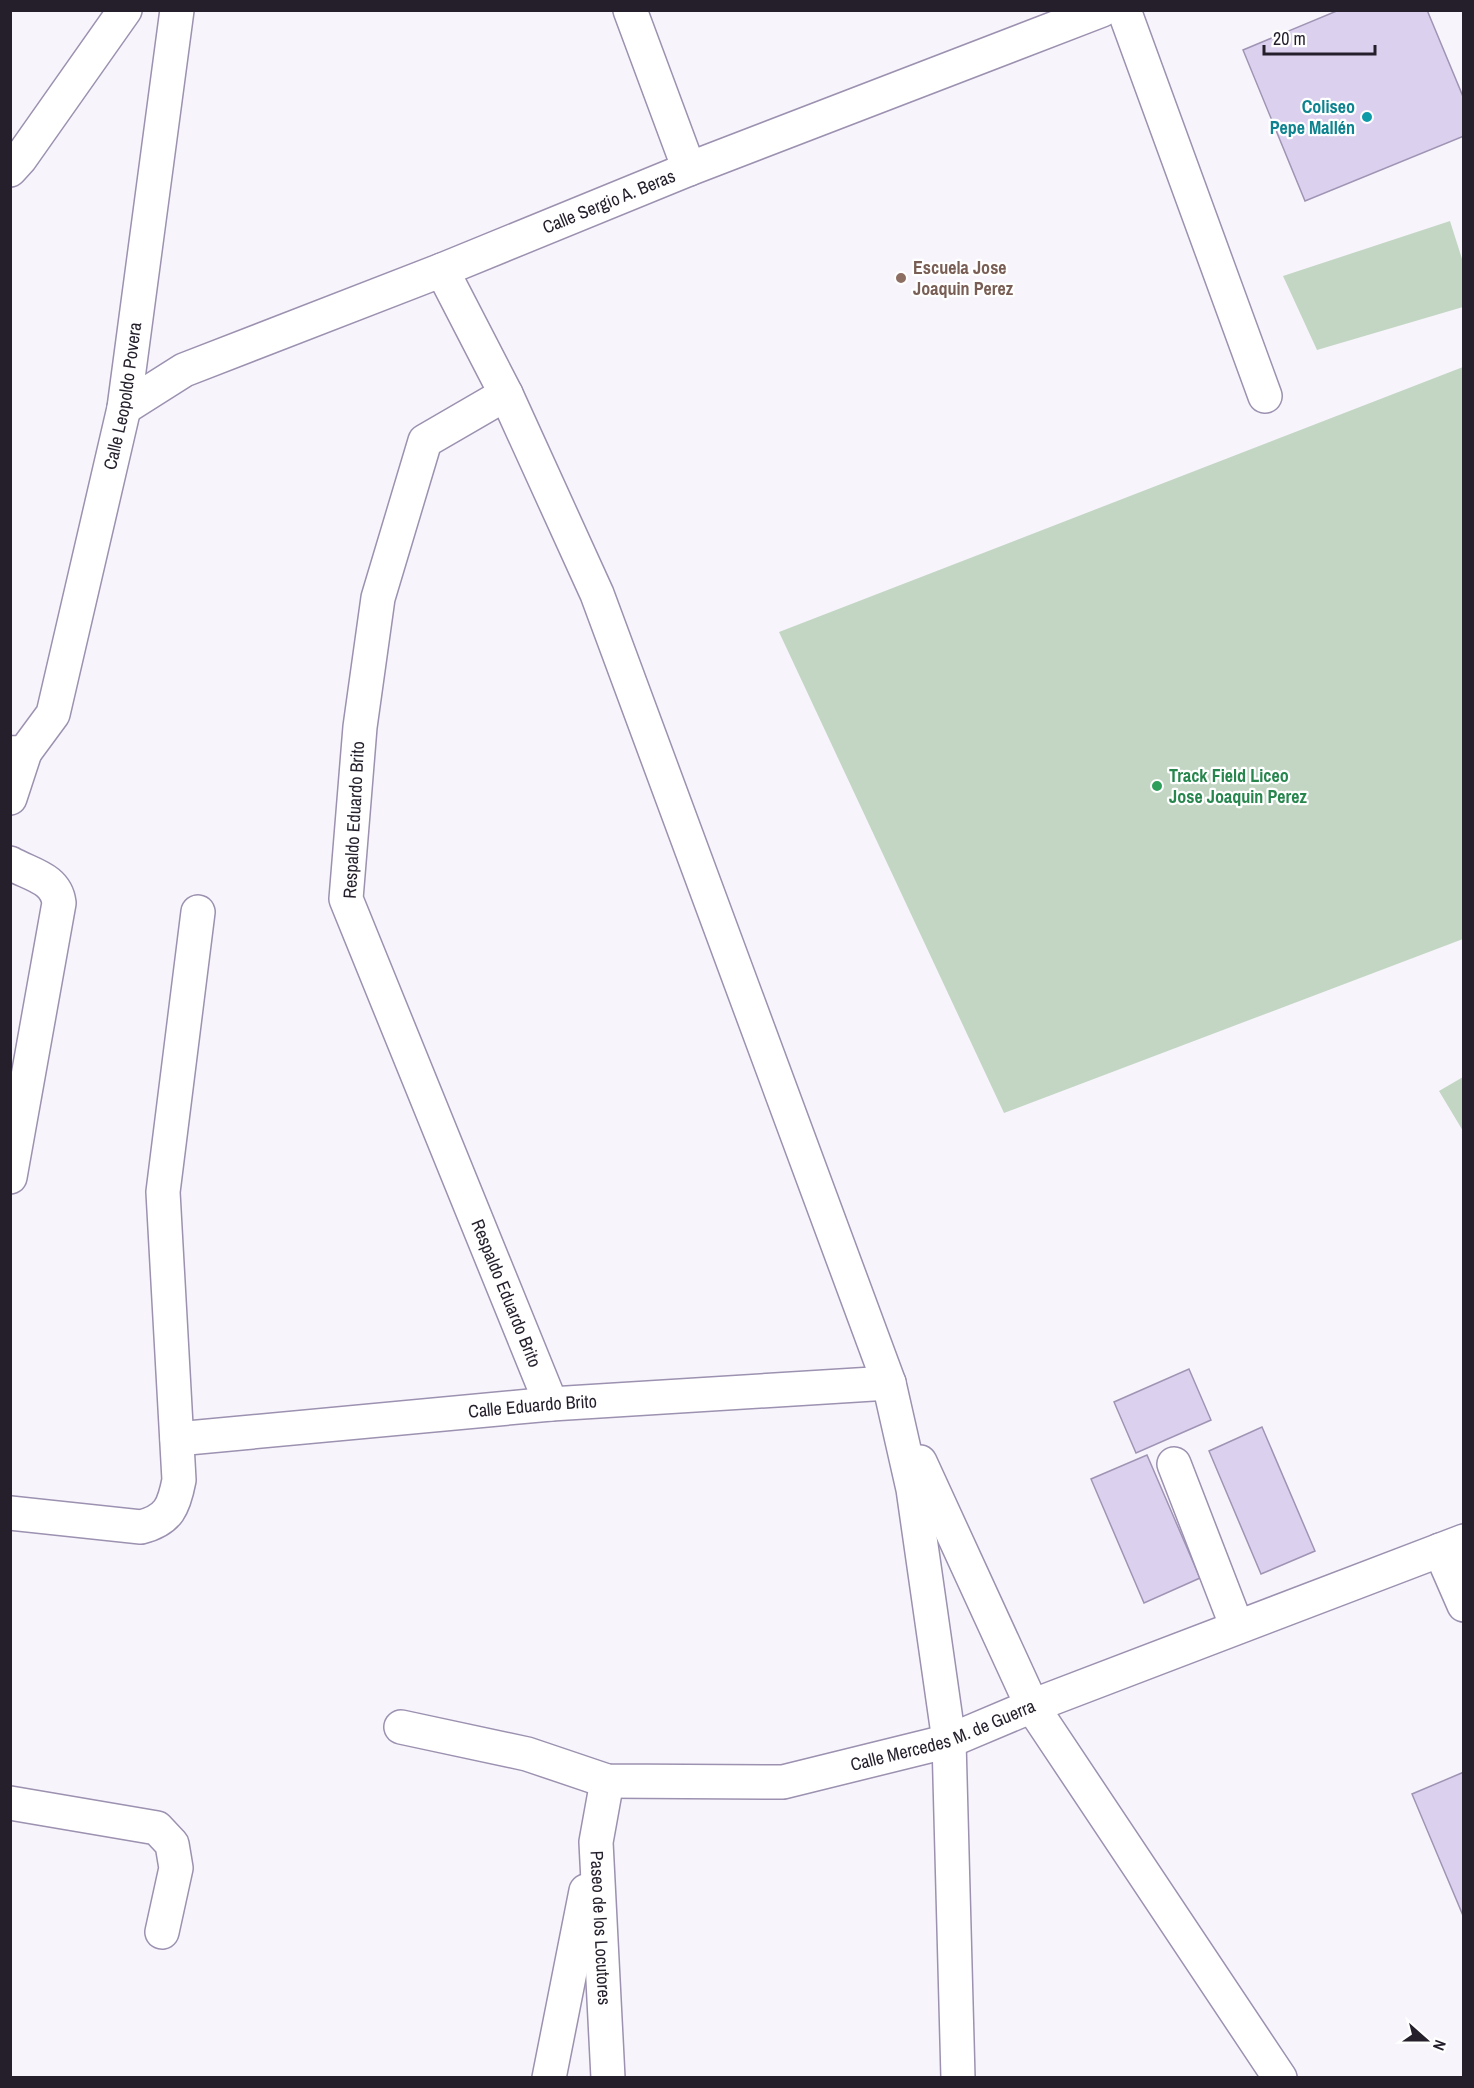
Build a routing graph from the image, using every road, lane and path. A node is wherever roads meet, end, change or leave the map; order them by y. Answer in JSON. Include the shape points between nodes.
{"nodes":[{"id":1,"x":125,"y":10,"type":"edge"},
{"id":2,"x":177,"y":10,"type":"edge"},
{"id":3,"x":630,"y":10,"type":"edge"},
{"id":4,"x":1102,"y":10,"type":"edge"},
{"id":5,"x":1124,"y":10,"type":"edge"},
{"id":6,"x":14,"y":162,"type":"edge"},
{"id":7,"x":689,"y":170,"type":"junction"},
{"id":8,"x":442,"y":270,"type":"junction"},
{"id":9,"x":506,"y":394,"type":"junction"},
{"id":10,"x":1265,"y":396,"type":"dead end"},
{"id":11,"x":124,"y":408,"type":"junction"},
{"id":12,"x":18,"y":752,"type":"edge"},
{"id":13,"x":10,"y":798,"type":"edge"},
{"id":14,"x":10,"y":863,"type":"edge"},
{"id":15,"x":198,"y":912,"type":"dead end"},
{"id":16,"x":10,"y":1177,"type":"edge"},
{"id":17,"x":893,"y":1396,"type":"junction"},
{"id":18,"x":551,"y":1404,"type":"junction"},
{"id":19,"x":177,"y":1439,"type":"junction"},
{"id":20,"x":1174,"y":1464,"type":"dead end"},
{"id":21,"x":10,"y":1513,"type":"edge"},
{"id":22,"x":1452,"y":1545,"type":"edge"},
{"id":23,"x":1464,"y":1605,"type":"edge"},
{"id":24,"x":1237,"y":1627,"type":"junction"},
{"id":25,"x":1032,"y":1706,"type":"junction"},
{"id":26,"x":400,"y":1727,"type":"dead end"},
{"id":27,"x":949,"y":1741,"type":"junction"},
{"id":28,"x":607,"y":1781,"type":"junction"},
{"id":29,"x":10,"y":1803,"type":"edge"},
{"id":30,"x":596,"y":1842,"type":"junction"},
{"id":31,"x":162,"y":1932,"type":"dead end"},
{"id":32,"x":549,"y":2078,"type":"edge"},
{"id":33,"x":608,"y":2078,"type":"edge"},
{"id":34,"x":958,"y":2078,"type":"edge"},
{"id":35,"x":1280,"y":2078,"type":"edge"}],
"edges":[{"from":1,"to":6,"type":"street"},
{"from":2,"to":11,"type":"street","name":"Calle Leopoldo Povera"},
{"from":3,"to":7,"type":"street"},
{"from":4,"to":7,"type":"street","name":"Calle Sergio A. Beras"},
{"from":5,"to":10,"type":"street"},
{"from":7,"to":8,"type":"street","name":"Calle Sergio A. Beras"},
{"from":8,"to":9,"type":"street"},
{"from":8,"to":11,"type":"street","name":"Calle Sergio A. Beras","via":[[184,370]]},
{"from":9,"to":17,"type":"street","via":[[597,594]]},
{"from":9,"to":18,"type":"street","name":"Respaldo Eduardo Brito","via":[[425,441],[378,598],[360,727],[346,899]]},
{"from":11,"to":12,"type":"street","name":"Calle Leopoldo Povera","via":[[53,714]]},
{"from":12,"to":13,"type":"street","name":"Calle Leopoldo Povera"},
{"from":14,"to":16,"type":"street","via":[[48,882],[57,891],[59,903]]},
{"from":15,"to":19,"type":"street","via":[[163,1192]]},
{"from":17,"to":18,"type":"street","name":"Calle Eduardo Brito"},
{"from":17,"to":25,"type":"street"},
{"from":17,"to":27,"type":"street","via":[[913,1489]]},
{"from":18,"to":19,"type":"street","name":"Calle Eduardo Brito"},
{"from":19,"to":21,"type":"street","via":[[179,1480],[175,1501],[169,1513],[154,1524],[141,1527]]},
{"from":20,"to":24,"type":"street"},
{"from":22,"to":23,"type":"street"},
{"from":22,"to":24,"type":"street","name":"Calle Mercedes M. de Guerra"},
{"from":24,"to":25,"type":"street","name":"Calle Mercedes M. de Guerra"},
{"from":25,"to":27,"type":"street","name":"Calle Mercedes M. de Guerra"},
{"from":25,"to":35,"type":"street"},
{"from":26,"to":28,"type":"street","name":"Calle Mercedes M. de Guerra","via":[[527,1754]]},
{"from":27,"to":28,"type":"street","name":"Calle Mercedes M. de Guerra","via":[[783,1782]]},
{"from":27,"to":34,"type":"street"},
{"from":28,"to":30,"type":"street","name":"Paseo de los Locutores"},
{"from":29,"to":31,"type":"street","via":[[157,1828],[172,1844],[176,1868]]},
{"from":30,"to":32,"type":"street"},
{"from":30,"to":33,"type":"street","name":"Paseo de los Locutores"}]}
